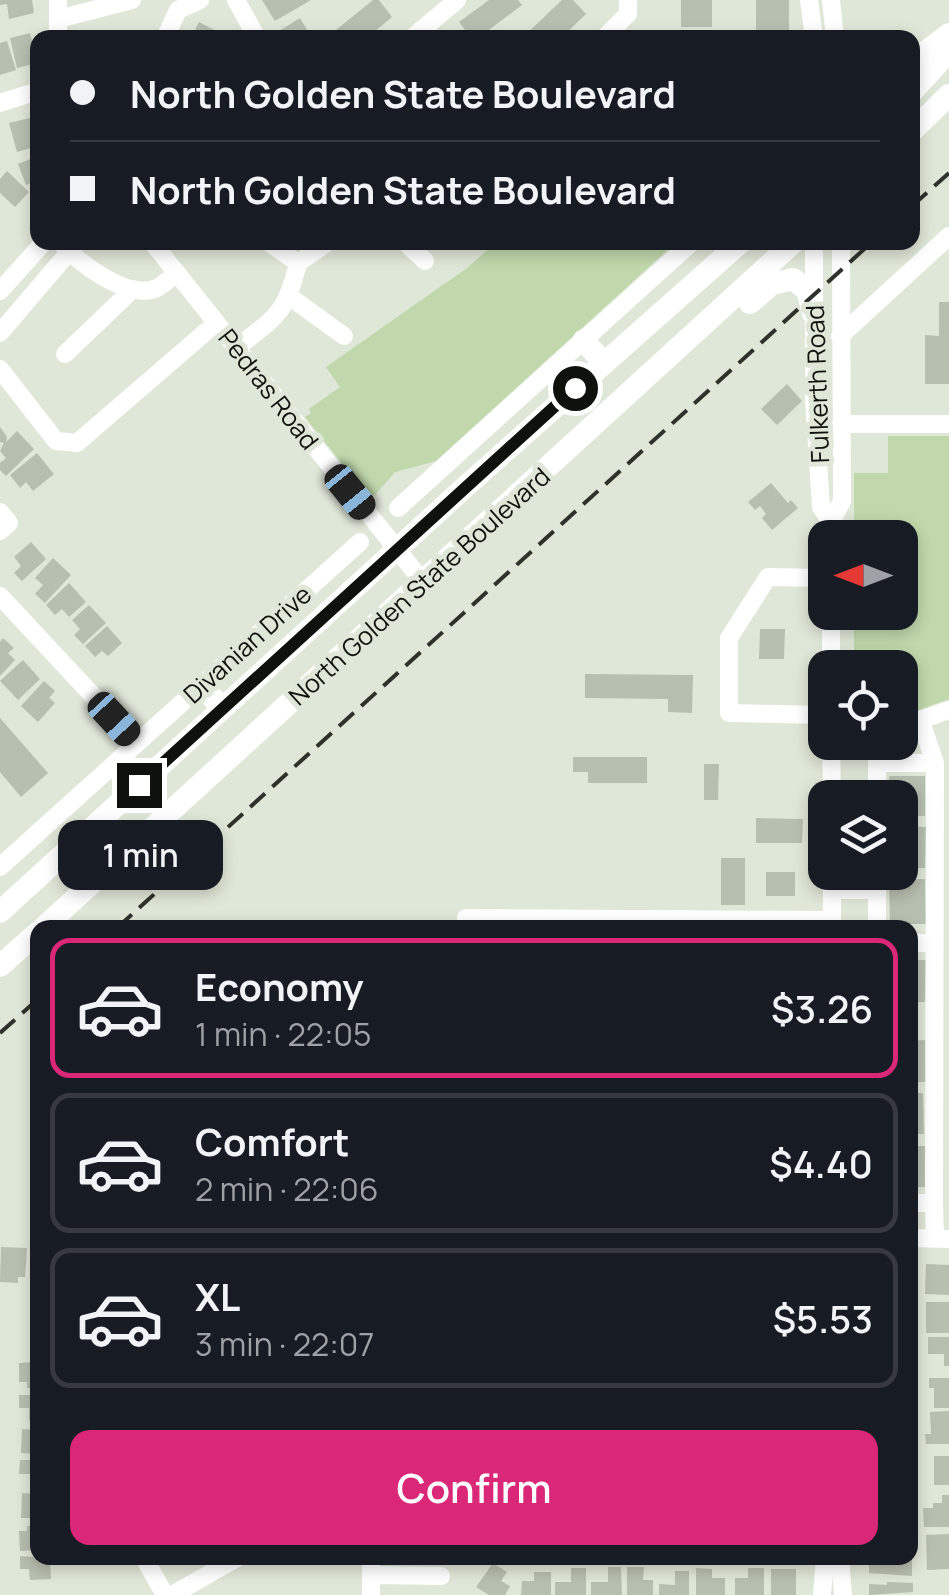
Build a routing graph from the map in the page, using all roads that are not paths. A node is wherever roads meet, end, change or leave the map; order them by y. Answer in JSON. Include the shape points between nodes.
{"nodes":[{"id":1,"x":132,"y":0,"type":"edge"},
{"id":2,"x":200,"y":0,"type":"edge"},
{"id":3,"x":236,"y":0,"type":"edge"},
{"id":4,"x":457,"y":0,"type":"edge"},
{"id":5,"x":628,"y":0,"type":"edge"},
{"id":6,"x":809,"y":0,"type":"edge"},
{"id":7,"x":831,"y":0,"type":"edge"},
{"id":8,"x":58,"y":19,"type":"edge"},
{"id":9,"x":168,"y":30,"type":"edge"},
{"id":10,"x":252,"y":30,"type":"edge"},
{"id":11,"x":428,"y":30,"type":"edge"},
{"id":12,"x":612,"y":30,"type":"edge"},
{"id":13,"x":813,"y":30,"type":"edge"},
{"id":14,"x":833,"y":30,"type":"edge"},
{"id":15,"x":949,"y":34,"type":"edge"},
{"id":16,"x":949,"y":51,"type":"edge"},
{"id":17,"x":920,"y":56,"type":"edge"},
{"id":18,"x":920,"y":83,"type":"edge"},
{"id":19,"x":30,"y":93,"type":"edge"},
{"id":20,"x":949,"y":95,"type":"edge"},
{"id":21,"x":0,"y":103,"type":"edge"},
{"id":22,"x":920,"y":123,"type":"edge"},
{"id":23,"x":949,"y":236,"type":"edge"},
{"id":24,"x":37,"y":250,"type":"edge"},
{"id":25,"x":62,"y":250,"type":"edge"},
{"id":26,"x":68,"y":250,"type":"edge"},
{"id":27,"x":158,"y":250,"type":"edge"},
{"id":28,"x":279,"y":250,"type":"edge"},
{"id":29,"x":317,"y":250,"type":"edge"},
{"id":30,"x":413,"y":250,"type":"edge"},
{"id":31,"x":683,"y":250,"type":"edge"},
{"id":32,"x":731,"y":250,"type":"edge"},
{"id":33,"x":785,"y":250,"type":"edge"},
{"id":34,"x":814,"y":250,"type":"edge"},
{"id":35,"x":841,"y":250,"type":"edge"},
{"id":36,"x":425,"y":261,"type":"dead end"},
{"id":37,"x":298,"y":263,"type":"junction"},
{"id":38,"x":177,"y":273,"type":"junction"},
{"id":39,"x":134,"y":288,"type":"junction"},
{"id":40,"x":0,"y":290,"type":"edge"},
{"id":41,"x":290,"y":297,"type":"junction"},
{"id":42,"x":813,"y":313,"type":"junction"},
{"id":43,"x":216,"y":323,"type":"junction"},
{"id":44,"x":0,"y":333,"type":"edge"},
{"id":45,"x":344,"y":336,"type":"dead end"},
{"id":46,"x":840,"y":336,"type":"junction"},
{"id":47,"x":584,"y":340,"type":"junction"},
{"id":48,"x":236,"y":348,"type":"junction"},
{"id":49,"x":65,"y":354,"type":"dead end"},
{"id":50,"x":603,"y":363,"type":"junction"},
{"id":51,"x":0,"y":369,"type":"edge"},
{"id":52,"x":606,"y":416,"type":"junction"},
{"id":53,"x":841,"y":424,"type":"junction"},
{"id":54,"x":949,"y":424,"type":"edge"},
{"id":55,"x":398,"y":508,"type":"dead end"},
{"id":56,"x":0,"y":512,"type":"edge"},
{"id":57,"x":827,"y":520,"type":"edge"},
{"id":58,"x":835,"y":520,"type":"edge"},
{"id":59,"x":0,"y":531,"type":"edge"},
{"id":60,"x":360,"y":542,"type":"dead end"},
{"id":61,"x":396,"y":550,"type":"junction"},
{"id":62,"x":808,"y":578,"type":"edge"},
{"id":63,"x":422,"y":582,"type":"junction"},
{"id":64,"x":0,"y":596,"type":"edge"},
{"id":65,"x":201,"y":686,"type":"junction"},
{"id":66,"x":223,"y":708,"type":"junction"},
{"id":67,"x":949,"y":710,"type":"edge"},
{"id":68,"x":808,"y":715,"type":"edge"},
{"id":69,"x":921,"y":722,"type":"junction"},
{"id":70,"x":918,"y":723,"type":"edge"},
{"id":71,"x":137,"y":743,"type":"junction"},
{"id":72,"x":935,"y":763,"type":"junction"},
{"id":73,"x":876,"y":780,"type":"edge"},
{"id":74,"x":0,"y":867,"type":"edge"},
{"id":75,"x":832,"y":890,"type":"edge"},
{"id":76,"x":877,"y":890,"type":"edge"},
{"id":77,"x":0,"y":912,"type":"edge"},
{"id":78,"x":466,"y":918,"type":"dead end"},
{"id":79,"x":51,"y":920,"type":"edge"},
{"id":80,"x":588,"y":920,"type":"edge"},
{"id":81,"x":832,"y":920,"type":"edge"},
{"id":82,"x":877,"y":920,"type":"edge"},
{"id":83,"x":30,"y":939,"type":"edge"},
{"id":84,"x":934,"y":942,"type":"junction"},
{"id":85,"x":918,"y":943,"type":"edge"},
{"id":86,"x":0,"y":966,"type":"edge"},
{"id":87,"x":918,"y":1203,"type":"edge"},
{"id":88,"x":934,"y":1203,"type":"junction"},
{"id":89,"x":942,"y":1239,"type":"edge"},
{"id":90,"x":149,"y":1565,"type":"edge"},
{"id":91,"x":224,"y":1565,"type":"edge"},
{"id":92,"x":822,"y":1565,"type":"edge"},
{"id":93,"x":841,"y":1565,"type":"edge"},
{"id":94,"x":371,"y":1566,"type":"edge"},
{"id":95,"x":441,"y":1576,"type":"dead end"},
{"id":96,"x":168,"y":1595,"type":"edge"},
{"id":97,"x":371,"y":1595,"type":"edge"},
{"id":98,"x":822,"y":1595,"type":"edge"},
{"id":99,"x":843,"y":1595,"type":"edge"}],
"edges":[{"from":1,"to":8,"type":"street"},
{"from":2,"to":9,"type":"street","via":[[178,10]]},
{"from":3,"to":10,"type":"street"},
{"from":4,"to":11,"type":"street"},
{"from":5,"to":12,"type":"street","via":[[628,14]]},
{"from":6,"to":13,"type":"street"},
{"from":7,"to":14,"type":"street"},
{"from":15,"to":17,"type":"main road"},
{"from":16,"to":18,"type":"main road"},
{"from":19,"to":21,"type":"street"},
{"from":20,"to":22,"type":"main road"},
{"from":23,"to":46,"type":"street"},
{"from":24,"to":40,"type":"street"},
{"from":25,"to":44,"type":"street"},
{"from":26,"to":39,"type":"street","via":[[108,280]]},
{"from":27,"to":38,"type":"street","name":"Pedras Road"},
{"from":28,"to":37,"type":"street"},
{"from":29,"to":37,"type":"street"},
{"from":30,"to":36,"type":"street"},
{"from":31,"to":47,"type":"street"},
{"from":32,"to":50,"type":"main road","name":"North Golden State Boulevard"},
{"from":33,"to":52,"type":"main road","name":"North Golden State Boulevard"},
{"from":34,"to":42,"type":"street","name":"Fulkerth Road"},
{"from":35,"to":46,"type":"street","name":"Fulkerth Road"},
{"from":37,"to":41,"type":"street"},
{"from":38,"to":39,"type":"street","via":[[154,290]]},
{"from":38,"to":43,"type":"street","name":"Pedras Road"},
{"from":39,"to":49,"type":"street"},
{"from":41,"to":45,"type":"street"},
{"from":41,"to":48,"type":"street"},
{"from":42,"to":52,"type":"main road","via":[[797,280],[772,284],[660,383]]},
{"from":42,"to":57,"type":"street","name":"Fulkerth Road"},
{"from":43,"to":48,"type":"street","name":"Pedras Road"},
{"from":43,"to":51,"type":"street","via":[[77,443],[56,441]]},
{"from":46,"to":53,"type":"street","name":"Fulkerth Road"},
{"from":47,"to":50,"type":"main road"},
{"from":47,"to":55,"type":"street"},
{"from":48,"to":61,"type":"street","name":"Pedras Road"},
{"from":50,"to":61,"type":"main road","name":"North Golden State Boulevard"},
{"from":52,"to":63,"type":"main road","name":"North Golden State Boulevard"},
{"from":53,"to":54,"type":"street"},
{"from":53,"to":58,"type":"street","name":"Fulkerth Road","via":[[842,501]]},
{"from":56,"to":59,"type":"street","via":[[9,523]]},
{"from":60,"to":65,"type":"street","name":"Divanian Drive"},
{"from":61,"to":63,"type":"street","name":"Pedras Road"},
{"from":61,"to":66,"type":"main road","name":"North Golden State Boulevard"},
{"from":62,"to":68,"type":"street","via":[[768,577],[729,638],[730,713]]},
{"from":63,"to":79,"type":"main road","name":"North Golden State Boulevard"},
{"from":64,"to":71,"type":"street"},
{"from":65,"to":66,"type":"main road"},
{"from":65,"to":71,"type":"street","name":"Divanian Drive"},
{"from":66,"to":77,"type":"main road","name":"North Golden State Boulevard"},
{"from":67,"to":69,"type":"street"},
{"from":69,"to":70,"type":"street"},
{"from":69,"to":72,"type":"street"},
{"from":71,"to":74,"type":"street","name":"Divanian Drive"},
{"from":72,"to":73,"type":"street","via":[[876,764]]},
{"from":72,"to":84,"type":"street"},
{"from":75,"to":81,"type":"street"},
{"from":76,"to":82,"type":"street"},
{"from":78,"to":80,"type":"street"},
{"from":83,"to":86,"type":"main road","name":"North Golden State Boulevard"},
{"from":84,"to":85,"type":"street"},
{"from":84,"to":88,"type":"street"},
{"from":87,"to":88,"type":"street"},
{"from":88,"to":89,"type":"street"},
{"from":90,"to":96,"type":"street"},
{"from":91,"to":96,"type":"street"},
{"from":92,"to":98,"type":"street"},
{"from":93,"to":99,"type":"street"},
{"from":94,"to":95,"type":"street"},
{"from":94,"to":97,"type":"street"}]}
